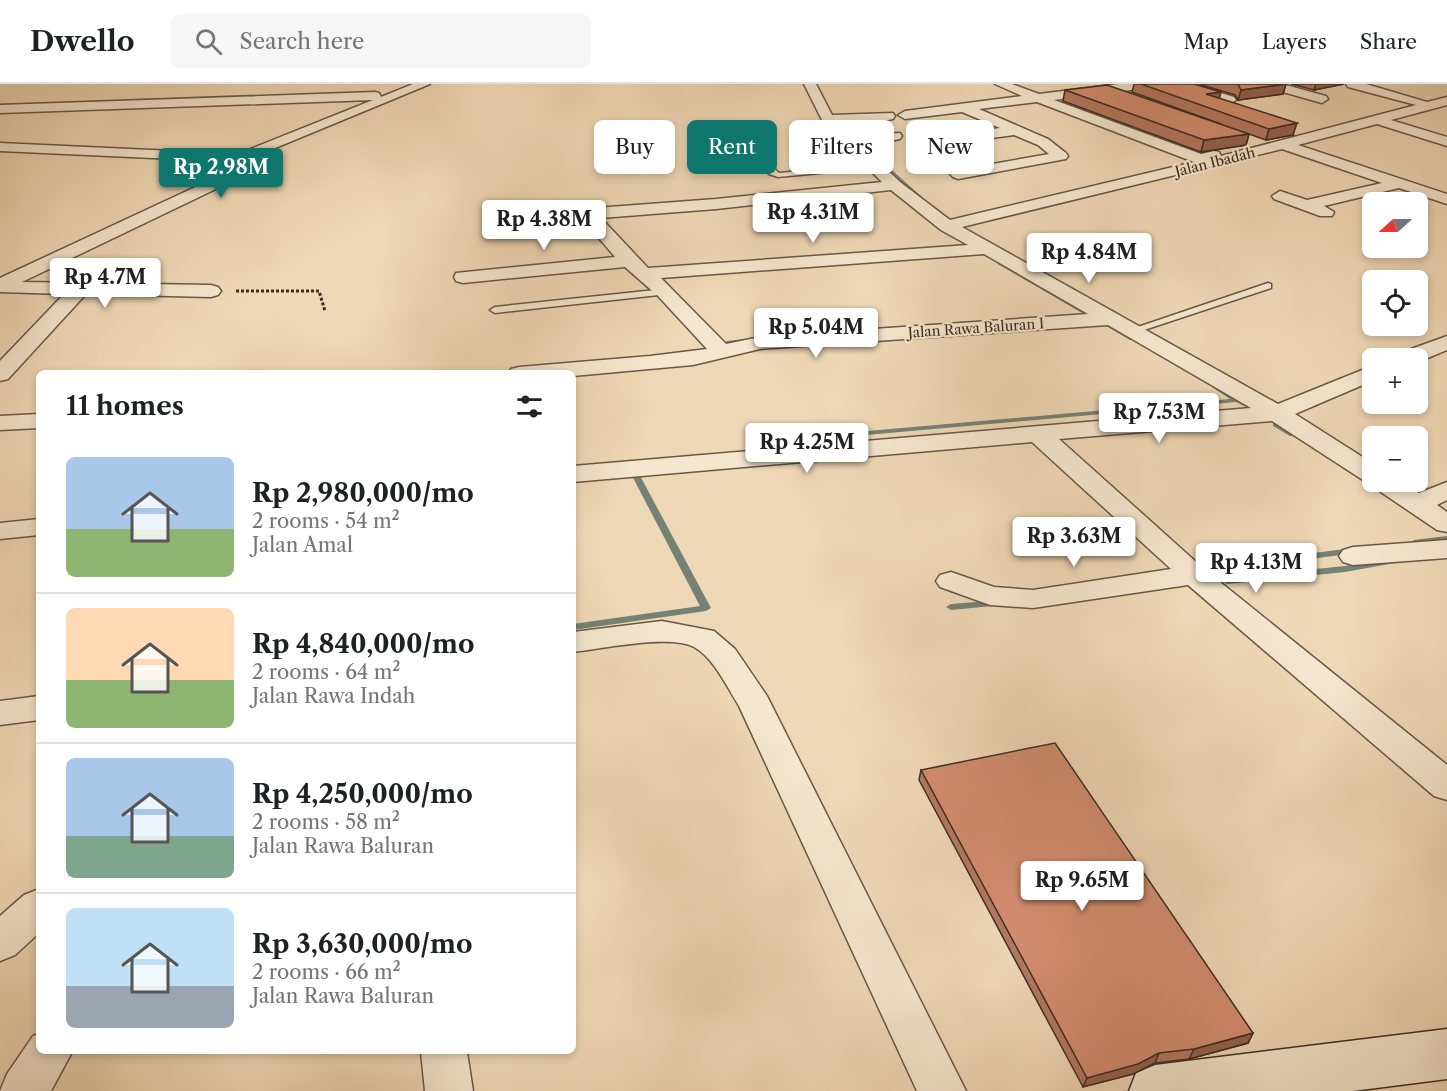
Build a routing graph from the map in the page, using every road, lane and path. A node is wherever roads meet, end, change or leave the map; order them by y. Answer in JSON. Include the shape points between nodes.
{"nodes":[{"id":1,"x":255,"y":84,"type":"edge"},
{"id":2,"x":424,"y":84,"type":"edge"},
{"id":3,"x":810,"y":84,"type":"edge"},
{"id":4,"x":1000,"y":84,"type":"edge"},
{"id":5,"x":1090,"y":84,"type":"edge"},
{"id":6,"x":1148,"y":84,"type":"edge"},
{"id":7,"x":1179,"y":84,"type":"edge"},
{"id":8,"x":1269,"y":84,"type":"edge"},
{"id":9,"x":1352,"y":84,"type":"edge"},
{"id":10,"x":1104,"y":89,"type":"junction"},
{"id":11,"x":396,"y":95,"type":"junction"},
{"id":12,"x":1034,"y":97,"type":"junction"},
{"id":13,"x":255,"y":99,"type":"junction"},
{"id":14,"x":1322,"y":99,"type":"dead end"},
{"id":15,"x":1137,"y":100,"type":"edge"},
{"id":16,"x":1230,"y":100,"type":"edge"},
{"id":17,"x":1447,"y":101,"type":"edge"},
{"id":18,"x":1421,"y":103,"type":"dead end"},
{"id":19,"x":962,"y":107,"type":"junction"},
{"id":20,"x":0,"y":109,"type":"edge"},
{"id":21,"x":905,"y":115,"type":"dead end"},
{"id":22,"x":888,"y":116,"type":"dead end"},
{"id":23,"x":829,"y":119,"type":"joint"},
{"id":24,"x":1378,"y":120,"type":"junction"},
{"id":25,"x":1018,"y":130,"type":"junction"},
{"id":26,"x":994,"y":133,"type":"edge"},
{"id":27,"x":1247,"y":139,"type":"edge"},
{"id":28,"x":1447,"y":142,"type":"edge"},
{"id":29,"x":1282,"y":145,"type":"junction"},
{"id":30,"x":0,"y":147,"type":"edge"},
{"id":31,"x":238,"y":158,"type":"junction"},
{"id":32,"x":994,"y":168,"type":"edge"},
{"id":33,"x":882,"y":174,"type":"edge"},
{"id":34,"x":1402,"y":183,"type":"junction"},
{"id":35,"x":894,"y":185,"type":"junction"},
{"id":36,"x":1280,"y":196,"type":"dead end"},
{"id":37,"x":1447,"y":199,"type":"edge"},
{"id":38,"x":1306,"y":205,"type":"junction"},
{"id":39,"x":1340,"y":217,"type":"dead end"},
{"id":40,"x":947,"y":226,"type":"junction"},
{"id":41,"x":986,"y":249,"type":"junction"},
{"id":42,"x":636,"y":268,"type":"junction"},
{"id":43,"x":463,"y":277,"type":"dead end"},
{"id":44,"x":0,"y":286,"type":"edge"},
{"id":45,"x":1268,"y":286,"type":"dead end"},
{"id":46,"x":79,"y":290,"type":"junction"},
{"id":47,"x":211,"y":291,"type":"joint"},
{"id":48,"x":665,"y":292,"type":"junction"},
{"id":49,"x":495,"y":310,"type":"dead end"},
{"id":50,"x":325,"y":311,"type":"dead end"},
{"id":51,"x":1112,"y":319,"type":"junction"},
{"id":52,"x":1134,"y":330,"type":"junction"},
{"id":53,"x":1447,"y":342,"type":"edge"},
{"id":54,"x":1428,"y":350,"type":"edge"},
{"id":55,"x":722,"y":354,"type":"junction"},
{"id":56,"x":560,"y":370,"type":"edge"},
{"id":57,"x":0,"y":374,"type":"edge"},
{"id":58,"x":1362,"y":377,"type":"edge"},
{"id":59,"x":1277,"y":413,"type":"junction"},
{"id":60,"x":36,"y":421,"type":"edge"},
{"id":61,"x":0,"y":423,"type":"edge"},
{"id":62,"x":1037,"y":433,"type":"junction"},
{"id":63,"x":1362,"y":468,"type":"edge"},
{"id":64,"x":576,"y":474,"type":"edge"},
{"id":65,"x":1447,"y":490,"type":"edge"},
{"id":66,"x":1400,"y":492,"type":"edge"},
{"id":67,"x":1419,"y":504,"type":"junction"},
{"id":68,"x":36,"y":520,"type":"edge"},
{"id":69,"x":1447,"y":524,"type":"edge"},
{"id":70,"x":0,"y":531,"type":"edge"},
{"id":71,"x":1447,"y":549,"type":"edge"},
{"id":72,"x":1353,"y":556,"type":"dead end"},
{"id":73,"x":1194,"y":575,"type":"junction"},
{"id":74,"x":951,"y":581,"type":"dead end"},
{"id":75,"x":576,"y":642,"type":"edge"},
{"id":76,"x":36,"y":708,"type":"edge"},
{"id":77,"x":0,"y":713,"type":"edge"},
{"id":78,"x":1447,"y":786,"type":"edge"},
{"id":79,"x":36,"y":910,"type":"edge"},
{"id":80,"x":0,"y":942,"type":"edge"},
{"id":81,"x":48,"y":1054,"type":"edge"},
{"id":82,"x":444,"y":1054,"type":"edge"},
{"id":83,"x":1447,"y":1054,"type":"edge"},
{"id":84,"x":24,"y":1091,"type":"edge"},
{"id":85,"x":449,"y":1091,"type":"edge"},
{"id":86,"x":942,"y":1091,"type":"edge"},
{"id":87,"x":1155,"y":1091,"type":"edge"}],
"edges":[{"from":1,"to":13,"type":"street"},
{"from":2,"to":11,"type":"street"},
{"from":3,"to":23,"type":"street"},
{"from":4,"to":12,"type":"street"},
{"from":5,"to":10,"type":"street"},
{"from":6,"to":10,"type":"street"},
{"from":7,"to":16,"type":"street"},
{"from":8,"to":14,"type":"street"},
{"from":9,"to":18,"type":"street"},
{"from":10,"to":12,"type":"street"},
{"from":10,"to":15,"type":"street"},
{"from":11,"to":13,"type":"street"},
{"from":11,"to":31,"type":"street"},
{"from":12,"to":19,"type":"street"},
{"from":12,"to":27,"type":"street","via":[[1200,159],[1258,143]]},
{"from":13,"to":20,"type":"street"},
{"from":17,"to":24,"type":"street","name":"Jalan Ibadah"},
{"from":19,"to":21,"type":"street"},
{"from":19,"to":25,"type":"street"},
{"from":22,"to":23,"type":"street"},
{"from":24,"to":28,"type":"street"},
{"from":24,"to":29,"type":"street","name":"Jalan Ibadah"},
{"from":25,"to":26,"type":"street"},
{"from":25,"to":32,"type":"street","via":[[1061,156]]},
{"from":29,"to":34,"type":"street"},
{"from":29,"to":40,"type":"street","name":"Jalan Ibadah"},
{"from":30,"to":31,"type":"street"},
{"from":31,"to":44,"type":"street","via":[[214,171],[217,180],[212,185]]},
{"from":33,"to":35,"type":"street"},
{"from":34,"to":37,"type":"street"},
{"from":34,"to":38,"type":"street"},
{"from":35,"to":40,"type":"street"},
{"from":35,"to":42,"type":"street","via":[[596,213],[594,223]]},
{"from":36,"to":38,"type":"street"},
{"from":38,"to":39,"type":"street"},
{"from":40,"to":41,"type":"street"},
{"from":41,"to":42,"type":"street"},
{"from":41,"to":51,"type":"street"},
{"from":42,"to":43,"type":"street"},
{"from":42,"to":48,"type":"street"},
{"from":44,"to":46,"type":"street"},
{"from":45,"to":52,"type":"lane"},
{"from":46,"to":47,"type":"street"},
{"from":46,"to":57,"type":"street"},
{"from":47,"to":50,"type":"path","via":[[319,291]]},
{"from":48,"to":49,"type":"lane"},
{"from":48,"to":55,"type":"street"},
{"from":51,"to":52,"type":"street"},
{"from":51,"to":55,"type":"street","name":"Jalan Rawa Baluran I","via":[[760,344],[739,346]]},
{"from":52,"to":59,"type":"street"},
{"from":53,"to":54,"type":"street"},
{"from":55,"to":56,"type":"street","name":"Jalan Rawa Baluran I"},
{"from":58,"to":59,"type":"street"},
{"from":59,"to":62,"type":"street"},
{"from":59,"to":63,"type":"street"},
{"from":60,"to":61,"type":"street"},
{"from":62,"to":64,"type":"street"},
{"from":62,"to":73,"type":"street"},
{"from":65,"to":67,"type":"street"},
{"from":66,"to":67,"type":"street"},
{"from":67,"to":69,"type":"street"},
{"from":68,"to":70,"type":"street"},
{"from":71,"to":72,"type":"street"},
{"from":73,"to":74,"type":"street","via":[[1033,599],[990,596]]},
{"from":73,"to":78,"type":"street"},
{"from":75,"to":86,"type":"street","via":[[662,631],[703,638],[724,657],[755,704]]},
{"from":76,"to":77,"type":"street"},
{"from":79,"to":80,"type":"street"},
{"from":81,"to":84,"type":"street"},
{"from":82,"to":85,"type":"street"},
{"from":83,"to":87,"type":"main road"}]}
